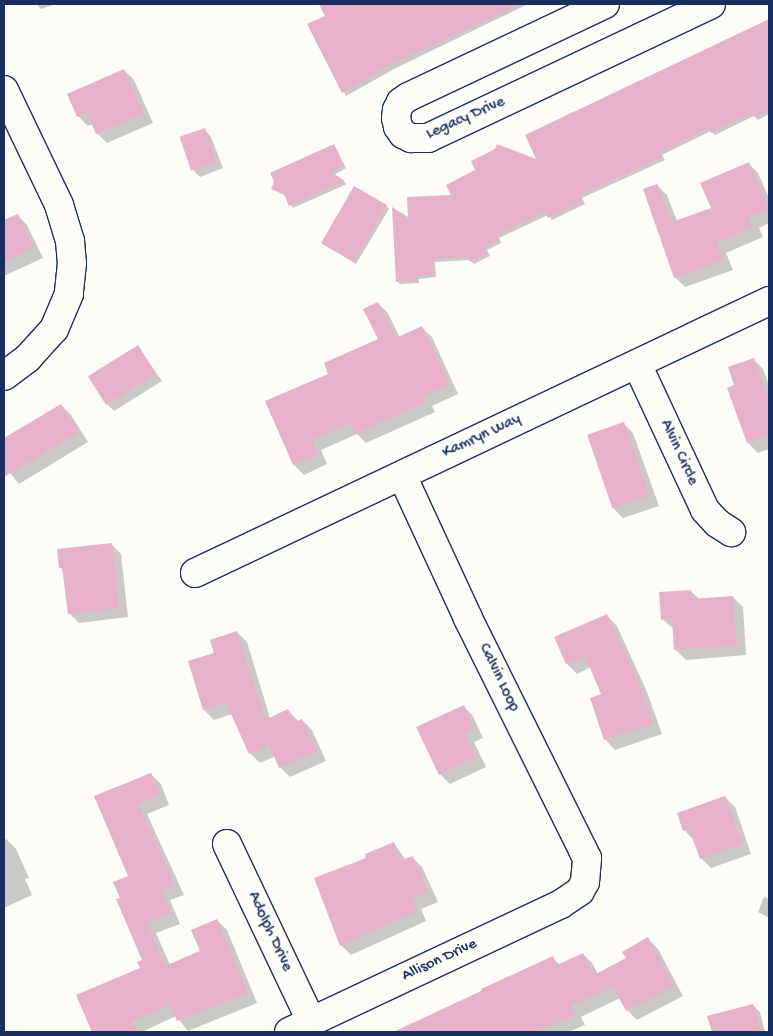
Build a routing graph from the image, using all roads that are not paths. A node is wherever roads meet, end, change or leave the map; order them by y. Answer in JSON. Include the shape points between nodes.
{"nodes":[{"id":1,"x":606,"y":4,"type":"edge"},
{"id":2,"x":711,"y":4,"type":"edge"},
{"id":3,"x":4,"y":90,"type":"edge"},
{"id":4,"x":769,"y":301,"type":"edge"},
{"id":5,"x":637,"y":364,"type":"junction"},
{"id":6,"x":4,"y":376,"type":"edge"},
{"id":7,"x":402,"y":475,"type":"junction"},
{"id":8,"x":731,"y":532,"type":"dead end"},
{"id":9,"x":195,"y":573,"type":"dead end"},
{"id":10,"x":227,"y":844,"type":"dead end"},
{"id":11,"x":585,"y":882,"type":"joint"},
{"id":12,"x":300,"y":1026,"type":"edge"}],
"edges":[{"from":1,"to":2,"type":"street","name":"Legacy Drive","via":[[408,97],[397,110],[398,127],[411,138],[428,138]]},
{"from":3,"to":6,"type":"street","via":[[60,205],[72,263],[69,294],[54,329],[28,358]]},
{"from":4,"to":5,"type":"street","name":"Kamryn Way"},
{"from":5,"to":7,"type":"street","name":"Kamryn Way"},
{"from":5,"to":8,"type":"street","name":"Alvin Circle","via":[[705,510]]},
{"from":7,"to":9,"type":"street","name":"Kamryn Way"},
{"from":7,"to":11,"type":"street","name":"Calvin Loop","via":[[468,618],[583,850]]},
{"from":10,"to":12,"type":"street","name":"Adolph Drive"},
{"from":11,"to":12,"type":"street","name":"Allison Drive","via":[[580,891],[561,904]]}]}
